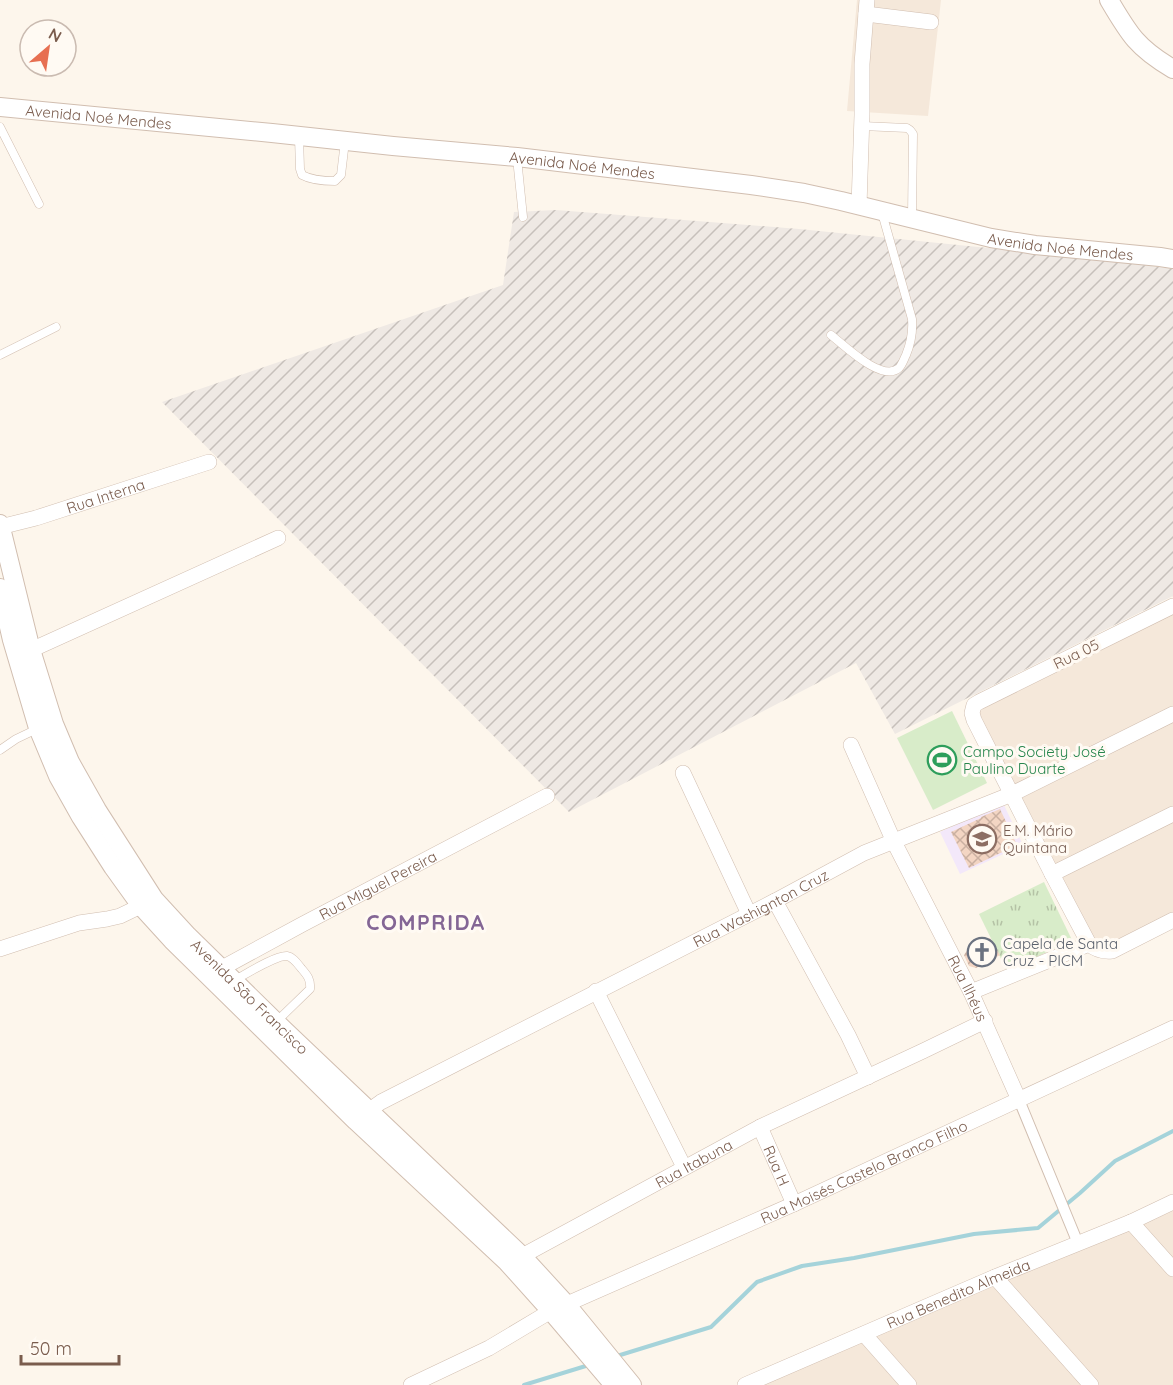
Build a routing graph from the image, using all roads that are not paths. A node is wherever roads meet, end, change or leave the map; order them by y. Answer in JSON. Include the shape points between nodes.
{"nodes":[{"id":1,"x":1109,"y":0,"type":"edge"},
{"id":2,"x":866,"y":7,"type":"edge"},
{"id":3,"x":931,"y":22,"type":"dead end"},
{"id":4,"x":1173,"y":69,"type":"edge"},
{"id":5,"x":0,"y":107,"type":"edge"},
{"id":6,"x":0,"y":126,"type":"edge"},
{"id":7,"x":862,"y":126,"type":"junction"},
{"id":8,"x":299,"y":136,"type":"junction"},
{"id":9,"x":345,"y":141,"type":"junction"},
{"id":10,"x":517,"y":157,"type":"junction"},
{"id":11,"x":39,"y":204,"type":"dead end"},
{"id":12,"x":859,"y":206,"type":"junction"},
{"id":13,"x":881,"y":212,"type":"junction"},
{"id":14,"x":523,"y":218,"type":"dead end"},
{"id":15,"x":912,"y":219,"type":"junction"},
{"id":16,"x":1169,"y":257,"type":"edge"},
{"id":17,"x":56,"y":327,"type":"dead end"},
{"id":18,"x":831,"y":335,"type":"dead end"},
{"id":19,"x":0,"y":355,"type":"edge"},
{"id":20,"x":209,"y":462,"type":"dead end"},
{"id":21,"x":0,"y":526,"type":"edge"},
{"id":22,"x":279,"y":538,"type":"dead end"},
{"id":23,"x":0,"y":588,"type":"edge"},
{"id":24,"x":1173,"y":606,"type":"edge"},
{"id":25,"x":31,"y":650,"type":"junction"},
{"id":26,"x":1173,"y":714,"type":"edge"},
{"id":27,"x":46,"y":726,"type":"junction"},
{"id":28,"x":851,"y":745,"type":"dead end"},
{"id":29,"x":0,"y":750,"type":"edge"},
{"id":30,"x":683,"y":773,"type":"dead end"},
{"id":31,"x":1012,"y":794,"type":"junction"},
{"id":32,"x":548,"y":796,"type":"dead end"},
{"id":33,"x":1173,"y":814,"type":"edge"},
{"id":34,"x":894,"y":842,"type":"junction"},
{"id":35,"x":1052,"y":874,"type":"junction"},
{"id":36,"x":775,"y":901,"type":"junction"},
{"id":37,"x":147,"y":903,"type":"junction"},
{"id":38,"x":749,"y":914,"type":"junction"},
{"id":39,"x":1173,"y":920,"type":"edge"},
{"id":40,"x":1089,"y":944,"type":"junction"},
{"id":41,"x":0,"y":949,"type":"edge"},
{"id":42,"x":221,"y":975,"type":"junction"},
{"id":43,"x":596,"y":991,"type":"junction"},
{"id":44,"x":971,"y":992,"type":"junction"},
{"id":45,"x":985,"y":1021,"type":"junction"},
{"id":46,"x":1173,"y":1028,"type":"edge"},
{"id":47,"x":278,"y":1030,"type":"junction"},
{"id":48,"x":868,"y":1077,"type":"junction"},
{"id":49,"x":1019,"y":1100,"type":"junction"},
{"id":50,"x":362,"y":1116,"type":"junction"},
{"id":51,"x":759,"y":1127,"type":"junction"},
{"id":52,"x":684,"y":1167,"type":"junction"},
{"id":53,"x":1173,"y":1202,"type":"edge"},
{"id":54,"x":794,"y":1204,"type":"junction"},
{"id":55,"x":1131,"y":1222,"type":"junction"},
{"id":56,"x":1075,"y":1236,"type":"dead end"},
{"id":57,"x":522,"y":1256,"type":"junction"},
{"id":58,"x":1173,"y":1269,"type":"edge"},
{"id":59,"x":995,"y":1277,"type":"junction"},
{"id":60,"x":559,"y":1307,"type":"junction"},
{"id":61,"x":864,"y":1334,"type":"junction"},
{"id":62,"x":599,"y":1355,"type":"junction"},
{"id":63,"x":411,"y":1385,"type":"edge"},
{"id":64,"x":614,"y":1385,"type":"edge"},
{"id":65,"x":632,"y":1385,"type":"edge"},
{"id":66,"x":745,"y":1385,"type":"edge"},
{"id":67,"x":909,"y":1385,"type":"edge"},
{"id":68,"x":1090,"y":1385,"type":"edge"}],
"edges":[{"from":1,"to":4,"type":"street","via":[[1138,45]]},
{"from":2,"to":3,"type":"street"},
{"from":2,"to":7,"type":"street"},
{"from":5,"to":8,"type":"street","name":"Avenida Noé Mendes"},
{"from":6,"to":11,"type":"lane"},
{"from":7,"to":12,"type":"street"},
{"from":7,"to":15,"type":"lane","via":[[907,128],[913,134]]},
{"from":8,"to":9,"type":"street","name":"Avenida Noé Mendes"},
{"from":8,"to":9,"type":"lane","via":[[302,175],[329,181],[335,181],[341,174]]},
{"from":9,"to":10,"type":"street","name":"Avenida Noé Mendes"},
{"from":10,"to":12,"type":"street","name":"Avenida Noé Mendes","via":[[751,185]]},
{"from":10,"to":14,"type":"lane"},
{"from":12,"to":13,"type":"street","name":"Avenida Noé Mendes"},
{"from":13,"to":15,"type":"street","name":"Avenida Noé Mendes"},
{"from":13,"to":18,"type":"lane","via":[[912,319],[912,340],[905,358],[899,368],[890,372],[880,370]]},
{"from":15,"to":16,"type":"street","name":"Avenida Noé Mendes","via":[[1035,245]]},
{"from":17,"to":19,"type":"lane"},
{"from":20,"to":21,"type":"street","name":"Rua Interna"},
{"from":21,"to":25,"type":"street","name":"Avenida São Francisco"},
{"from":22,"to":25,"type":"street"},
{"from":23,"to":27,"type":"street","name":"Avenida São Francisco","via":[[12,640]]},
{"from":24,"to":31,"type":"street","name":"Rua 05","via":[[973,708],[974,720]]},
{"from":25,"to":27,"type":"street","name":"Avenida São Francisco"},
{"from":26,"to":31,"type":"street","name":"Rua Washignton Cruz"},
{"from":27,"to":29,"type":"lane"},
{"from":27,"to":37,"type":"street","name":"Avenida São Francisco","via":[[70,762]]},
{"from":28,"to":34,"type":"street","name":"Rua Ilhéus"},
{"from":30,"to":38,"type":"street"},
{"from":31,"to":34,"type":"street","name":"Rua Washignton Cruz"},
{"from":31,"to":35,"type":"street"},
{"from":32,"to":42,"type":"street","name":"Rua Miguel Pereira"},
{"from":33,"to":35,"type":"street"},
{"from":34,"to":36,"type":"street","name":"Rua Washignton Cruz","via":[[864,853]]},
{"from":34,"to":44,"type":"street","name":"Rua Ilhéus"},
{"from":35,"to":40,"type":"street"},
{"from":36,"to":38,"type":"street","name":"Rua Washignton Cruz"},
{"from":36,"to":48,"type":"street"},
{"from":37,"to":41,"type":"street","via":[[120,916],[79,922]]},
{"from":37,"to":42,"type":"street","name":"Avenida São Francisco","via":[[188,936]]},
{"from":38,"to":43,"type":"street","name":"Rua Washignton Cruz"},
{"from":39,"to":40,"type":"street","via":[[1112,951],[1099,951]]},
{"from":40,"to":44,"type":"street"},
{"from":42,"to":47,"type":"street","name":"Avenida São Francisco"},
{"from":42,"to":47,"type":"street","name":"Avenida São Francisco"},
{"from":42,"to":47,"type":"lane","via":[[279,957],[295,960],[311,983]]},
{"from":43,"to":50,"type":"street","name":"Rua Washignton Cruz","via":[[381,1102]]},
{"from":43,"to":52,"type":"street"},
{"from":44,"to":45,"type":"street","name":"Rua Ilhéus"},
{"from":45,"to":48,"type":"street","name":"Rua Itabuna"},
{"from":45,"to":49,"type":"street","name":"Rua Ilhéus"},
{"from":46,"to":49,"type":"street","name":"Rua Moisés Castelo Branco Filho"},
{"from":47,"to":50,"type":"street","name":"Avenida São Francisco"},
{"from":48,"to":51,"type":"street","name":"Rua Itabuna"},
{"from":49,"to":54,"type":"street","name":"Rua Moisés Castelo Branco Filho"},
{"from":49,"to":56,"type":"street","name":"Rua Ilhéus"},
{"from":50,"to":57,"type":"street","name":"Avenida São Francisco"},
{"from":50,"to":60,"type":"street","name":"Avenida São Francisco","via":[[486,1242]]},
{"from":51,"to":52,"type":"street","name":"Rua Itabuna"},
{"from":51,"to":54,"type":"street","name":"Rua H"},
{"from":52,"to":57,"type":"street","name":"Rua Itabuna"},
{"from":53,"to":55,"type":"street","name":"Rua Benedito Almeida"},
{"from":54,"to":60,"type":"street","name":"Rua Moisés Castelo Branco Filho"},
{"from":55,"to":58,"type":"street"},
{"from":55,"to":59,"type":"street","name":"Rua Benedito Almeida"},
{"from":57,"to":60,"type":"street","name":"Avenida São Francisco"},
{"from":59,"to":61,"type":"street","name":"Rua Benedito Almeida"},
{"from":59,"to":68,"type":"street"},
{"from":60,"to":62,"type":"street","name":"Avenida São Francisco"},
{"from":60,"to":63,"type":"street","name":"Rua Moisés Castelo Branco Filho","via":[[489,1348]]},
{"from":61,"to":66,"type":"street","name":"Rua Benedito Almeida"},
{"from":61,"to":67,"type":"street"},
{"from":62,"to":64,"type":"street","name":"Avenida São Francisco"},
{"from":62,"to":65,"type":"street","name":"Avenida São Francisco"}]}
